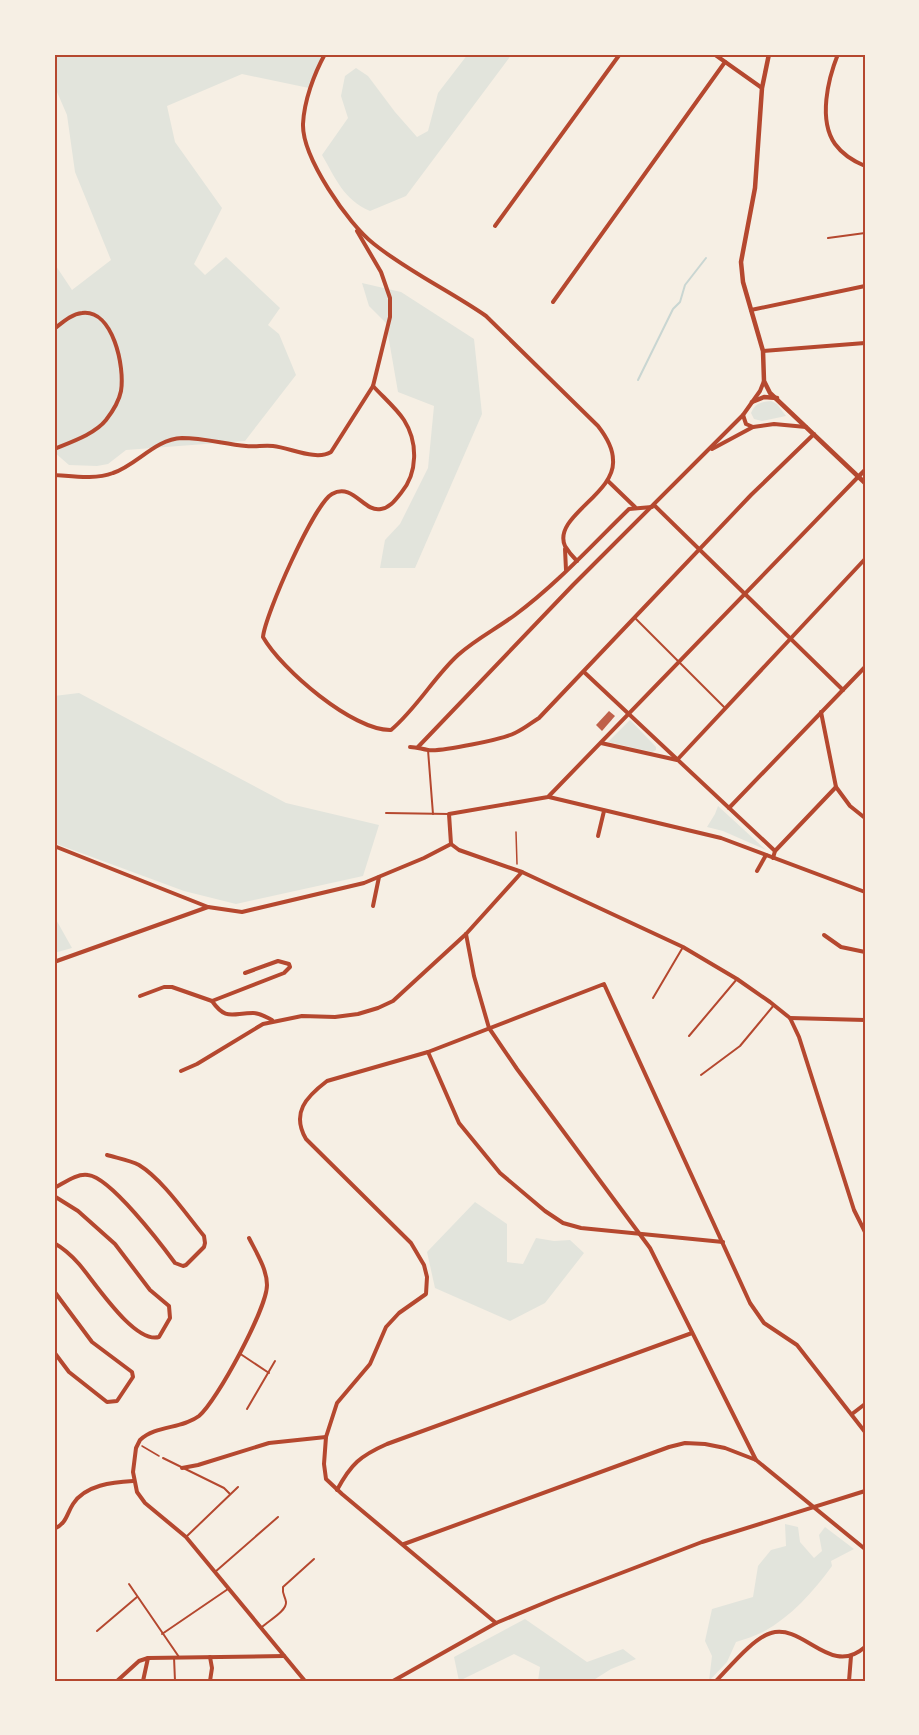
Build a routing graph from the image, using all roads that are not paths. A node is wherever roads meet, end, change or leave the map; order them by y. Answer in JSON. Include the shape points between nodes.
{"nodes":[{"id":1,"x":325,"y":54,"type":"edge"},
{"id":2,"x":620,"y":54,"type":"edge"},
{"id":3,"x":714,"y":54,"type":"edge"},
{"id":4,"x":770,"y":54,"type":"edge"},
{"id":5,"x":838,"y":54,"type":"edge"},
{"id":6,"x":725,"y":62,"type":"junction"},
{"id":7,"x":762,"y":88,"type":"junction"},
{"id":8,"x":865,"y":166,"type":"edge"},
{"id":9,"x":495,"y":226,"type":"dead end"},
{"id":10,"x":355,"y":228,"type":"junction"},
{"id":11,"x":865,"y":233,"type":"edge"},
{"id":12,"x":828,"y":238,"type":"dead end"},
{"id":13,"x":865,"y":286,"type":"edge"},
{"id":14,"x":553,"y":302,"type":"dead end"},
{"id":15,"x":751,"y":310,"type":"junction"},
{"id":16,"x":54,"y":329,"type":"edge"},
{"id":17,"x":865,"y":343,"type":"edge"},
{"id":18,"x":763,"y":351,"type":"junction"},
{"id":19,"x":764,"y":381,"type":"junction"},
{"id":20,"x":373,"y":386,"type":"junction"},
{"id":21,"x":777,"y":398,"type":"junction"},
{"id":22,"x":752,"y":402,"type":"junction"},
{"id":23,"x":743,"y":415,"type":"junction"},
{"id":24,"x":753,"y":427,"type":"junction"},
{"id":25,"x":806,"y":427,"type":"junction"},
{"id":26,"x":814,"y":434,"type":"junction"},
{"id":27,"x":54,"y":449,"type":"edge"},
{"id":28,"x":709,"y":451,"type":"junction"},
{"id":29,"x":865,"y":471,"type":"edge"},
{"id":30,"x":54,"y":475,"type":"edge"},
{"id":31,"x":858,"y":477,"type":"junction"},
{"id":32,"x":608,"y":481,"type":"junction"},
{"id":33,"x":865,"y":483,"type":"edge"},
{"id":34,"x":653,"y":506,"type":"junction"},
{"id":35,"x":635,"y":507,"type":"junction"},
{"id":36,"x":564,"y":545,"type":"junction"},
{"id":37,"x":699,"y":550,"type":"junction"},
{"id":38,"x":865,"y":559,"type":"edge"},
{"id":39,"x":577,"y":561,"type":"junction"},
{"id":40,"x":566,"y":570,"type":"junction"},
{"id":41,"x":745,"y":594,"type":"junction"},
{"id":42,"x":636,"y":618,"type":"junction"},
{"id":43,"x":790,"y":639,"type":"junction"},
{"id":44,"x":679,"y":662,"type":"junction"},
{"id":45,"x":865,"y":667,"type":"edge"},
{"id":46,"x":584,"y":672,"type":"junction"},
{"id":47,"x":843,"y":690,"type":"junction"},
{"id":48,"x":725,"y":708,"type":"junction"},
{"id":49,"x":821,"y":712,"type":"junction"},
{"id":50,"x":629,"y":714,"type":"junction"},
{"id":51,"x":601,"y":743,"type":"junction"},
{"id":52,"x":410,"y":747,"type":"dead end"},
{"id":53,"x":418,"y":747,"type":"junction"},
{"id":54,"x":428,"y":750,"type":"junction"},
{"id":55,"x":677,"y":760,"type":"junction"},
{"id":56,"x":836,"y":787,"type":"junction"},
{"id":57,"x":548,"y":797,"type":"junction"},
{"id":58,"x":729,"y":808,"type":"junction"},
{"id":59,"x":604,"y":811,"type":"junction"},
{"id":60,"x":386,"y":813,"type":"dead end"},
{"id":61,"x":433,"y":814,"type":"junction"},
{"id":62,"x":449,"y":814,"type":"junction"},
{"id":63,"x":865,"y":818,"type":"edge"},
{"id":64,"x":598,"y":836,"type":"dead end"},
{"id":65,"x":451,"y":844,"type":"junction"},
{"id":66,"x":54,"y":846,"type":"edge"},
{"id":67,"x":775,"y":851,"type":"junction"},
{"id":68,"x":766,"y":855,"type":"junction"},
{"id":69,"x":773,"y":858,"type":"junction"},
{"id":70,"x":757,"y":871,"type":"dead end"},
{"id":71,"x":520,"y":872,"type":"junction"},
{"id":72,"x":379,"y":877,"type":"junction"},
{"id":73,"x":865,"y":892,"type":"edge"},
{"id":74,"x":373,"y":906,"type":"dead end"},
{"id":75,"x":208,"y":907,"type":"junction"},
{"id":76,"x":466,"y":934,"type":"junction"},
{"id":77,"x":824,"y":935,"type":"dead end"},
{"id":78,"x":683,"y":947,"type":"junction"},
{"id":79,"x":865,"y":952,"type":"edge"},
{"id":80,"x":54,"y":962,"type":"edge"},
{"id":81,"x":245,"y":973,"type":"dead end"},
{"id":82,"x":737,"y":979,"type":"junction"},
{"id":83,"x":140,"y":996,"type":"dead end"},
{"id":84,"x":653,"y":998,"type":"dead end"},
{"id":85,"x":212,"y":1001,"type":"junction"},
{"id":86,"x":774,"y":1005,"type":"junction"},
{"id":87,"x":790,"y":1018,"type":"junction"},
{"id":88,"x":865,"y":1020,"type":"edge"},
{"id":89,"x":273,"y":1021,"type":"junction"},
{"id":90,"x":489,"y":1028,"type":"junction"},
{"id":91,"x":689,"y":1036,"type":"dead end"},
{"id":92,"x":428,"y":1052,"type":"junction"},
{"id":93,"x":181,"y":1071,"type":"dead end"},
{"id":94,"x":701,"y":1075,"type":"dead end"},
{"id":95,"x":107,"y":1155,"type":"dead end"},
{"id":96,"x":54,"y":1188,"type":"edge"},
{"id":97,"x":54,"y":1196,"type":"edge"},
{"id":98,"x":865,"y":1232,"type":"edge"},
{"id":99,"x":638,"y":1233,"type":"junction"},
{"id":100,"x":249,"y":1238,"type":"dead end"},
{"id":101,"x":723,"y":1242,"type":"junction"},
{"id":102,"x":54,"y":1243,"type":"edge"},
{"id":103,"x":54,"y":1291,"type":"edge"},
{"id":104,"x":692,"y":1333,"type":"junction"},
{"id":105,"x":54,"y":1352,"type":"edge"},
{"id":106,"x":239,"y":1353,"type":"junction"},
{"id":107,"x":275,"y":1361,"type":"dead end"},
{"id":108,"x":268,"y":1373,"type":"junction"},
{"id":109,"x":865,"y":1404,"type":"edge"},
{"id":110,"x":247,"y":1409,"type":"dead end"},
{"id":111,"x":852,"y":1414,"type":"junction"},
{"id":112,"x":865,"y":1432,"type":"edge"},
{"id":113,"x":326,"y":1437,"type":"junction"},
{"id":114,"x":163,"y":1458,"type":"road end"},
{"id":115,"x":756,"y":1460,"type":"junction"},
{"id":116,"x":182,"y":1468,"type":"junction"},
{"id":117,"x":133,"y":1481,"type":"junction"},
{"id":118,"x":238,"y":1487,"type":"dead end"},
{"id":119,"x":337,"y":1490,"type":"junction"},
{"id":120,"x":865,"y":1491,"type":"edge"},
{"id":121,"x":230,"y":1494,"type":"junction"},
{"id":122,"x":813,"y":1508,"type":"junction"},
{"id":123,"x":278,"y":1517,"type":"dead end"},
{"id":124,"x":54,"y":1529,"type":"edge"},
{"id":125,"x":186,"y":1536,"type":"junction"},
{"id":126,"x":403,"y":1544,"type":"junction"},
{"id":127,"x":865,"y":1549,"type":"edge"},
{"id":128,"x":314,"y":1559,"type":"dead end"},
{"id":129,"x":215,"y":1572,"type":"junction"},
{"id":130,"x":129,"y":1584,"type":"dead end"},
{"id":131,"x":228,"y":1589,"type":"junction"},
{"id":132,"x":137,"y":1597,"type":"junction"},
{"id":133,"x":496,"y":1623,"type":"junction"},
{"id":134,"x":260,"y":1628,"type":"junction"},
{"id":135,"x":97,"y":1631,"type":"dead end"},
{"id":136,"x":162,"y":1634,"type":"junction"},
{"id":137,"x":865,"y":1647,"type":"edge"},
{"id":138,"x":285,"y":1656,"type":"junction"},
{"id":139,"x":851,"y":1656,"type":"junction"},
{"id":140,"x":177,"y":1657,"type":"junction"},
{"id":141,"x":210,"y":1657,"type":"junction"},
{"id":142,"x":148,"y":1658,"type":"junction"},
{"id":143,"x":117,"y":1681,"type":"edge"},
{"id":144,"x":143,"y":1681,"type":"edge"},
{"id":145,"x":174,"y":1681,"type":"edge"},
{"id":146,"x":210,"y":1681,"type":"edge"},
{"id":147,"x":305,"y":1681,"type":"edge"},
{"id":148,"x":393,"y":1681,"type":"edge"},
{"id":149,"x":716,"y":1681,"type":"edge"},
{"id":150,"x":849,"y":1681,"type":"edge"}],
"edges":[{"from":1,"to":10,"type":"street","via":[[307,101],[304,139],[325,183]]},
{"from":2,"to":9,"type":"street"},
{"from":3,"to":6,"type":"street"},
{"from":4,"to":7,"type":"street"},
{"from":5,"to":8,"type":"street","via":[[828,87],[830,132],[833,142],[847,157]]},
{"from":6,"to":7,"type":"street"},
{"from":6,"to":14,"type":"street"},
{"from":7,"to":15,"type":"street","via":[[755,188],[741,262]]},
{"from":10,"to":20,"type":"street","via":[[381,272],[390,298],[390,317]]},
{"from":10,"to":32,"type":"street","via":[[406,268],[486,316],[517,345],[607,438],[614,460]]},
{"from":11,"to":12,"type":"lane"},
{"from":13,"to":15,"type":"street"},
{"from":15,"to":18,"type":"street"},
{"from":16,"to":27,"type":"street","via":[[81,313],[98,316],[105,322],[121,367],[121,389],[105,422]]},
{"from":17,"to":18,"type":"street"},
{"from":18,"to":19,"type":"street"},
{"from":19,"to":21,"type":"street"},
{"from":19,"to":22,"type":"street"},
{"from":20,"to":30,"type":"street","via":[[337,445],[321,456],[273,446],[179,438],[159,444],[112,474]]},
{"from":20,"to":40,"type":"street","via":[[404,421],[414,443],[414,465],[408,485],[392,504],[382,509],[374,509],[345,491],[327,497],[302,540],[264,628],[263,637],[271,650],[324,699],[371,727],[391,730],[452,660],[480,636],[515,615]]},
{"from":21,"to":22,"type":"street","via":[[764,397]]},
{"from":21,"to":25,"type":"street"},
{"from":22,"to":23,"type":"street"},
{"from":23,"to":24,"type":"street"},
{"from":23,"to":28,"type":"street"},
{"from":24,"to":25,"type":"street"},
{"from":24,"to":28,"type":"street"},
{"from":25,"to":26,"type":"street"},
{"from":26,"to":31,"type":"street"},
{"from":26,"to":37,"type":"street"},
{"from":28,"to":34,"type":"street"},
{"from":29,"to":31,"type":"street"},
{"from":31,"to":33,"type":"street"},
{"from":31,"to":41,"type":"street"},
{"from":32,"to":35,"type":"street"},
{"from":32,"to":36,"type":"street","via":[[571,521]]},
{"from":34,"to":35,"type":"street"},
{"from":34,"to":37,"type":"street"},
{"from":34,"to":53,"type":"street"},
{"from":35,"to":39,"type":"street"},
{"from":36,"to":39,"type":"street"},
{"from":36,"to":40,"type":"street"},
{"from":37,"to":41,"type":"street"},
{"from":37,"to":42,"type":"street"},
{"from":38,"to":43,"type":"street"},
{"from":39,"to":40,"type":"street"},
{"from":41,"to":43,"type":"street"},
{"from":41,"to":44,"type":"street"},
{"from":42,"to":44,"type":"lane"},
{"from":42,"to":46,"type":"street"},
{"from":43,"to":47,"type":"street"},
{"from":43,"to":48,"type":"street"},
{"from":44,"to":48,"type":"lane"},
{"from":44,"to":50,"type":"street"},
{"from":45,"to":47,"type":"street"},
{"from":46,"to":50,"type":"street"},
{"from":46,"to":54,"type":"street","via":[[539,718],[514,734]]},
{"from":47,"to":49,"type":"street"},
{"from":48,"to":55,"type":"street"},
{"from":49,"to":56,"type":"street"},
{"from":49,"to":58,"type":"street"},
{"from":50,"to":51,"type":"street"},
{"from":50,"to":55,"type":"street"},
{"from":51,"to":55,"type":"street"},
{"from":51,"to":57,"type":"street"},
{"from":52,"to":53,"type":"street"},
{"from":53,"to":54,"type":"street"},
{"from":54,"to":61,"type":"lane"},
{"from":55,"to":58,"type":"street"},
{"from":56,"to":63,"type":"street"},
{"from":56,"to":67,"type":"street"},
{"from":57,"to":59,"type":"street"},
{"from":57,"to":62,"type":"street"},
{"from":58,"to":67,"type":"street"},
{"from":59,"to":64,"type":"street"},
{"from":59,"to":68,"type":"street","via":[[721,838]]},
{"from":60,"to":61,"type":"lane"},
{"from":61,"to":62,"type":"lane"},
{"from":62,"to":65,"type":"street"},
{"from":65,"to":71,"type":"street"},
{"from":65,"to":72,"type":"street"},
{"from":66,"to":75,"type":"street"},
{"from":67,"to":69,"type":"street"},
{"from":68,"to":69,"type":"street"},
{"from":68,"to":70,"type":"street"},
{"from":69,"to":73,"type":"street"},
{"from":71,"to":76,"type":"street"},
{"from":71,"to":78,"type":"street"},
{"from":72,"to":74,"type":"street"},
{"from":72,"to":75,"type":"street","via":[[243,912]]},
{"from":75,"to":80,"type":"street"},
{"from":76,"to":89,"type":"street","via":[[408,989],[378,1008],[335,1017],[302,1016]]},
{"from":76,"to":90,"type":"street"},
{"from":77,"to":79,"type":"street","via":[[841,947]]},
{"from":78,"to":82,"type":"street"},
{"from":78,"to":84,"type":"lane"},
{"from":81,"to":85,"type":"street","via":[[278,961],[290,966],[284,973]]},
{"from":82,"to":86,"type":"street"},
{"from":82,"to":91,"type":"lane"},
{"from":83,"to":85,"type":"street","via":[[172,987]]},
{"from":85,"to":89,"type":"street","via":[[225,1015],[256,1014]]},
{"from":86,"to":87,"type":"street"},
{"from":86,"to":94,"type":"lane","via":[[740,1046]]},
{"from":87,"to":88,"type":"street"},
{"from":87,"to":98,"type":"street","via":[[854,1210]]},
{"from":89,"to":93,"type":"street"},
{"from":90,"to":92,"type":"street"},
{"from":90,"to":99,"type":"street"},
{"from":90,"to":101,"type":"street","via":[[604,984]]},
{"from":92,"to":99,"type":"street","via":[[459,1123],[500,1173],[544,1211],[581,1228]]},
{"from":92,"to":113,"type":"street","via":[[327,1081],[305,1101],[299,1118],[306,1139],[411,1243],[427,1277],[426,1294],[386,1327],[370,1364],[337,1403]]},
{"from":95,"to":96,"type":"street","via":[[148,1171],[204,1236],[204,1247],[186,1265],[175,1263],[144,1222],[96,1177],[82,1175]]},
{"from":97,"to":102,"type":"street","via":[[107,1237],[150,1290],[169,1306],[170,1318],[159,1337],[146,1335],[122,1318],[77,1262]]},
{"from":99,"to":101,"type":"street"},
{"from":99,"to":104,"type":"street","via":[[650,1248]]},
{"from":100,"to":106,"type":"street","via":[[267,1284],[261,1314]]},
{"from":101,"to":111,"type":"street","via":[[758,1316],[797,1345]]},
{"from":103,"to":105,"type":"street","via":[[92,1342],[134,1377],[117,1401],[108,1402],[69,1372]]},
{"from":104,"to":115,"type":"street"},
{"from":104,"to":119,"type":"street","via":[[387,1444],[350,1466]]},
{"from":106,"to":108,"type":"lane"},
{"from":106,"to":117,"type":"street","via":[[210,1405],[199,1416],[145,1435],[138,1444]]},
{"from":107,"to":108,"type":"lane"},
{"from":108,"to":110,"type":"lane"},
{"from":109,"to":111,"type":"street"},
{"from":111,"to":112,"type":"street"},
{"from":113,"to":116,"type":"street","via":[[269,1443]]},
{"from":113,"to":119,"type":"street","via":[[325,1471]]},
{"from":114,"to":116,"type":"lane"},
{"from":115,"to":122,"type":"street"},
{"from":115,"to":126,"type":"street","via":[[725,1448],[685,1443]]},
{"from":116,"to":121,"type":"lane"},
{"from":117,"to":124,"type":"street","via":[[112,1482],[86,1492],[71,1506],[67,1519]]},
{"from":117,"to":125,"type":"street","via":[[145,1503]]},
{"from":118,"to":121,"type":"lane"},
{"from":119,"to":126,"type":"street"},
{"from":120,"to":122,"type":"street"},
{"from":121,"to":125,"type":"lane"},
{"from":122,"to":127,"type":"street"},
{"from":122,"to":133,"type":"street","via":[[702,1542]]},
{"from":123,"to":129,"type":"lane"},
{"from":125,"to":129,"type":"street"},
{"from":126,"to":133,"type":"street"},
{"from":128,"to":134,"type":"lane","via":[[283,1587],[285,1608]]},
{"from":129,"to":131,"type":"street"},
{"from":130,"to":132,"type":"lane"},
{"from":131,"to":134,"type":"street"},
{"from":131,"to":136,"type":"lane"},
{"from":132,"to":135,"type":"lane"},
{"from":132,"to":136,"type":"lane"},
{"from":133,"to":148,"type":"street"},
{"from":134,"to":138,"type":"street"},
{"from":136,"to":140,"type":"lane"},
{"from":137,"to":139,"type":"street"},
{"from":138,"to":141,"type":"street"},
{"from":138,"to":147,"type":"street"},
{"from":139,"to":149,"type":"street","via":[[825,1653],[783,1632],[771,1633],[748,1649]]},
{"from":139,"to":150,"type":"street"},
{"from":140,"to":141,"type":"street"},
{"from":140,"to":142,"type":"street"},
{"from":140,"to":145,"type":"lane"},
{"from":141,"to":146,"type":"street"},
{"from":142,"to":143,"type":"street"},
{"from":142,"to":144,"type":"street"}]}
